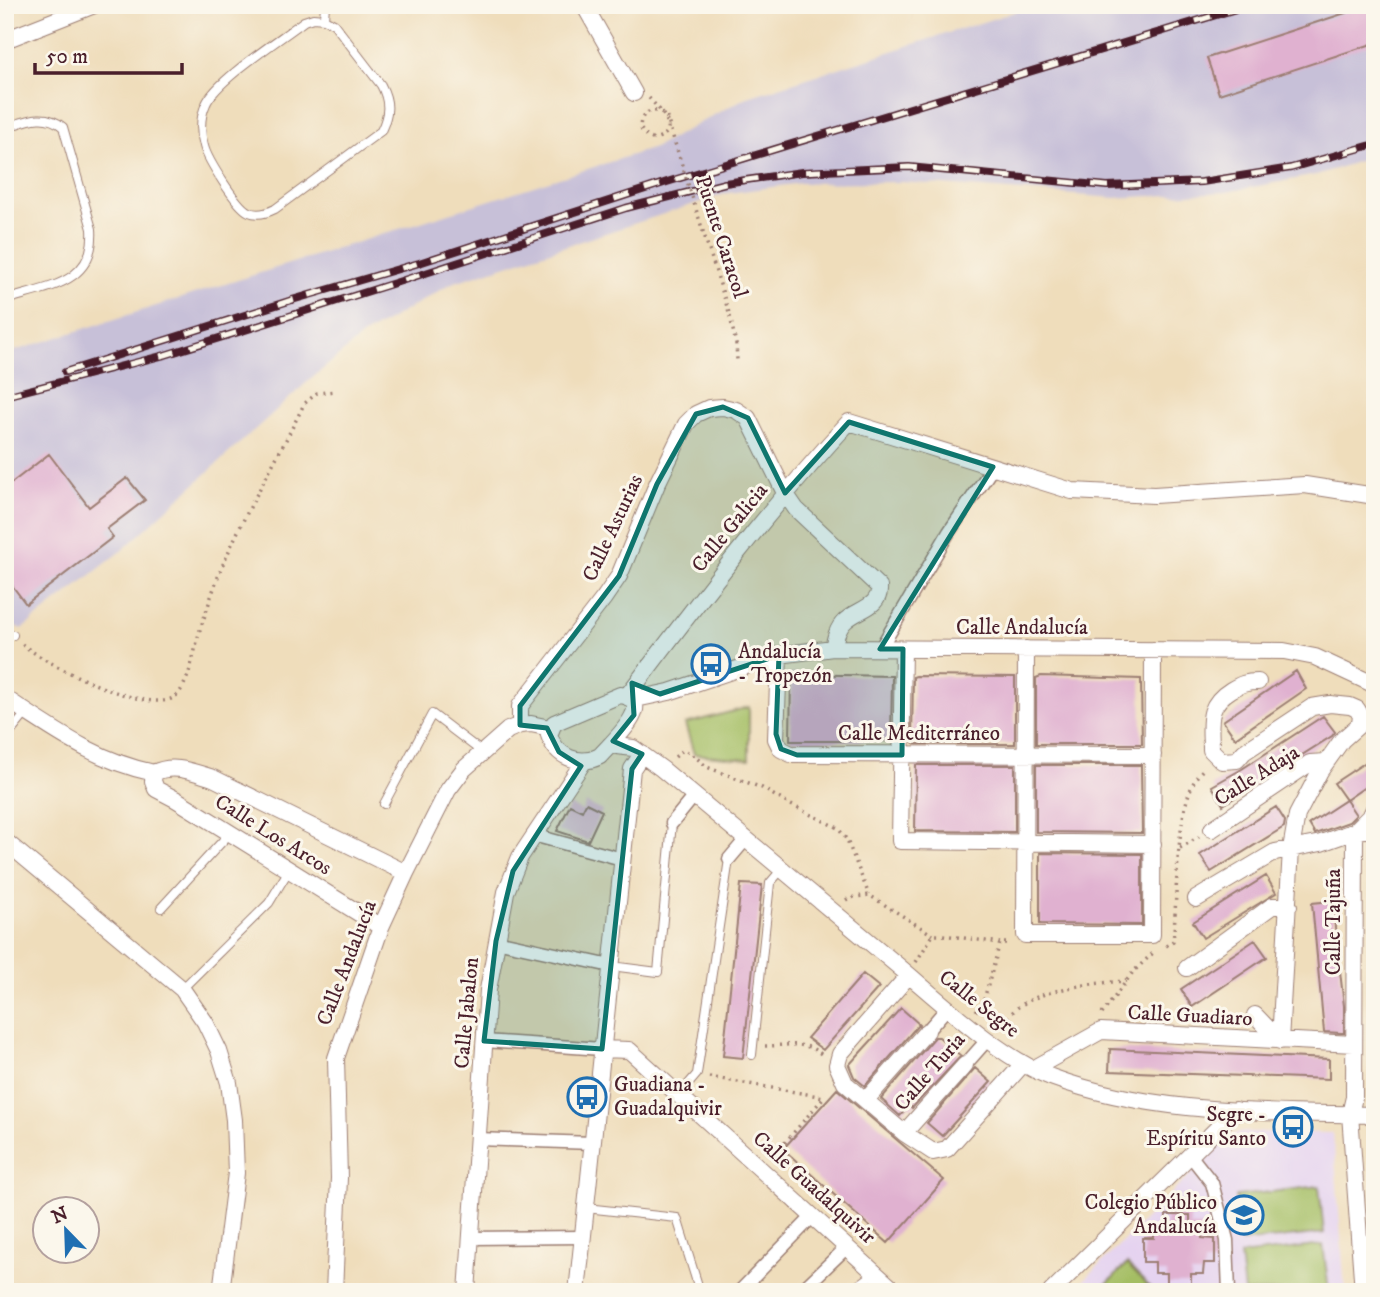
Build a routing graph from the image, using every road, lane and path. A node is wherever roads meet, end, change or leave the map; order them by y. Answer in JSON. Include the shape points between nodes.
{"nodes":[{"id":1,"x":94,"y":5,"type":"edge"},
{"id":2,"x":325,"y":5,"type":"edge"},
{"id":3,"x":584,"y":5,"type":"edge"},
{"id":4,"x":324,"y":19,"type":"junction"},
{"id":5,"x":5,"y":40,"type":"edge"},
{"id":6,"x":641,"y":95,"type":"joint"},
{"id":7,"x":662,"y":113,"type":"junction"},
{"id":8,"x":668,"y":125,"type":"junction"},
{"id":9,"x":5,"y":128,"type":"edge"},
{"id":10,"x":5,"y":300,"type":"edge"},
{"id":11,"x":737,"y":359,"type":"dead end"},
{"id":12,"x":335,"y":391,"type":"dead end"},
{"id":13,"x":993,"y":467,"type":"junction"},
{"id":14,"x":785,"y":493,"type":"junction"},
{"id":15,"x":1375,"y":496,"type":"edge"},
{"id":16,"x":9,"y":634,"type":"edge"},
{"id":17,"x":833,"y":648,"type":"junction"},
{"id":18,"x":880,"y":649,"type":"junction"},
{"id":19,"x":904,"y":649,"type":"junction"},
{"id":20,"x":1026,"y":649,"type":"junction"},
{"id":21,"x":1153,"y":650,"type":"junction"},
{"id":22,"x":779,"y":654,"type":"junction"},
{"id":23,"x":649,"y":666,"type":"junction"},
{"id":24,"x":1258,"y":682,"type":"dead end"},
{"id":25,"x":1375,"y":684,"type":"edge"},
{"id":26,"x":664,"y":693,"type":"junction"},
{"id":27,"x":5,"y":698,"type":"edge"},
{"id":28,"x":630,"y":709,"type":"junction"},
{"id":29,"x":27,"y":712,"type":"junction"},
{"id":30,"x":520,"y":725,"type":"junction"},
{"id":31,"x":550,"y":728,"type":"junction"},
{"id":32,"x":5,"y":739,"type":"edge"},
{"id":33,"x":610,"y":745,"type":"junction"},
{"id":34,"x":638,"y":751,"type":"junction"},
{"id":35,"x":482,"y":752,"type":"junction"},
{"id":36,"x":902,"y":755,"type":"junction"},
{"id":37,"x":1026,"y":755,"type":"junction"},
{"id":38,"x":1153,"y":755,"type":"junction"},
{"id":39,"x":584,"y":761,"type":"junction"},
{"id":40,"x":1326,"y":762,"type":"junction"},
{"id":41,"x":662,"y":769,"type":"junction"},
{"id":42,"x":154,"y":773,"type":"junction"},
{"id":43,"x":695,"y":796,"type":"junction"},
{"id":44,"x":384,"y":804,"type":"dead end"},
{"id":45,"x":1375,"y":807,"type":"edge"},
{"id":46,"x":672,"y":823,"type":"joint"},
{"id":47,"x":1212,"y":829,"type":"dead end"},
{"id":48,"x":1375,"y":829,"type":"edge"},
{"id":49,"x":1355,"y":831,"type":"junction"},
{"id":50,"x":230,"y":833,"type":"junction"},
{"id":51,"x":533,"y":835,"type":"junction"},
{"id":52,"x":746,"y":839,"type":"junction"},
{"id":53,"x":5,"y":841,"type":"edge"},
{"id":54,"x":1025,"y":843,"type":"junction"},
{"id":55,"x":1153,"y":844,"type":"junction"},
{"id":56,"x":1292,"y":849,"type":"junction"},
{"id":57,"x":622,"y":859,"type":"junction"},
{"id":58,"x":729,"y":859,"type":"joint"},
{"id":59,"x":782,"y":869,"type":"junction"},
{"id":60,"x":289,"y":870,"type":"junction"},
{"id":61,"x":406,"y":873,"type":"junction"},
{"id":62,"x":869,"y":895,"type":"junction"},
{"id":63,"x":1196,"y":899,"type":"dead end"},
{"id":64,"x":1289,"y":906,"type":"junction"},
{"id":65,"x":161,"y":908,"type":"dead end"},
{"id":66,"x":834,"y":912,"type":"junction"},
{"id":67,"x":382,"y":927,"type":"junction"},
{"id":68,"x":933,"y":935,"type":"junction"},
{"id":69,"x":1025,"y":936,"type":"junction"},
{"id":70,"x":496,"y":941,"type":"junction"},
{"id":71,"x":1000,"y":943,"type":"junction"},
{"id":72,"x":611,"y":966,"type":"junction"},
{"id":73,"x":1187,"y":968,"type":"dead end"},
{"id":74,"x":909,"y":975,"type":"junction"},
{"id":75,"x":1126,"y":981,"type":"dead end"},
{"id":76,"x":182,"y":989,"type":"junction"},
{"id":77,"x":948,"y":1007,"type":"junction"},
{"id":78,"x":1255,"y":1014,"type":"dead end"},
{"id":79,"x":967,"y":1021,"type":"junction"},
{"id":80,"x":927,"y":1031,"type":"joint"},
{"id":81,"x":988,"y":1038,"type":"junction"},
{"id":82,"x":484,"y":1041,"type":"junction"},
{"id":83,"x":1280,"y":1041,"type":"junction"},
{"id":84,"x":1354,"y":1044,"type":"junction"},
{"id":85,"x":602,"y":1049,"type":"junction"},
{"id":86,"x":752,"y":1050,"type":"joint"},
{"id":87,"x":837,"y":1065,"type":"junction"},
{"id":88,"x":965,"y":1065,"type":"joint"},
{"id":89,"x":1028,"y":1067,"type":"junction"},
{"id":90,"x":696,"y":1074,"type":"junction"},
{"id":91,"x":679,"y":1095,"type":"junction"},
{"id":92,"x":866,"y":1100,"type":"junction"},
{"id":93,"x":1236,"y":1110,"type":"junction"},
{"id":94,"x":1350,"y":1114,"type":"junction"},
{"id":95,"x":1375,"y":1115,"type":"edge"},
{"id":96,"x":904,"y":1133,"type":"junction"},
{"id":97,"x":478,"y":1139,"type":"junction"},
{"id":98,"x":592,"y":1143,"type":"junction"},
{"id":99,"x":1190,"y":1155,"type":"junction"},
{"id":100,"x":762,"y":1170,"type":"junction"},
{"id":101,"x":586,"y":1208,"type":"junction"},
{"id":102,"x":813,"y":1216,"type":"junction"},
{"id":103,"x":583,"y":1237,"type":"junction"},
{"id":104,"x":472,"y":1238,"type":"junction"},
{"id":105,"x":847,"y":1247,"type":"junction"},
{"id":106,"x":875,"y":1273,"type":"junction"},
{"id":107,"x":221,"y":1292,"type":"edge"},
{"id":108,"x":334,"y":1292,"type":"edge"},
{"id":109,"x":467,"y":1292,"type":"edge"},
{"id":110,"x":577,"y":1292,"type":"edge"},
{"id":111,"x":700,"y":1292,"type":"edge"},
{"id":112,"x":739,"y":1292,"type":"edge"},
{"id":113,"x":800,"y":1292,"type":"edge"},
{"id":114,"x":849,"y":1292,"type":"edge"},
{"id":115,"x":896,"y":1292,"type":"edge"},
{"id":116,"x":1051,"y":1292,"type":"edge"},
{"id":117,"x":1229,"y":1292,"type":"edge"},
{"id":118,"x":1363,"y":1292,"type":"edge"}],
"edges":[{"from":1,"to":5,"type":"street"},
{"from":2,"to":4,"type":"lane"},
{"from":3,"to":6,"type":"street"},
{"from":4,"to":4,"type":"lane","via":[[304,21],[217,87],[206,102],[201,134],[204,150],[250,212],[275,209],[382,131],[387,120],[387,96],[381,85],[341,32]]},
{"from":6,"to":7,"type":"path","name":"Puente Caracol"},
{"from":7,"to":8,"type":"path","name":"Puente Caracol"},
{"from":7,"to":8,"type":"path","bridge":true,"via":[[655,110],[642,117],[641,131],[653,139],[666,132]]},
{"from":8,"to":11,"type":"path","name":"Puente Caracol","bridge":true,"via":[[730,316]]},
{"from":9,"to":10,"type":"lane","via":[[38,117],[63,127],[93,243],[86,263],[72,278]]},
{"from":12,"to":16,"type":"path","via":[[317,393],[304,404],[228,552],[185,685],[172,698],[155,702],[114,692],[47,660]]},
{"from":13,"to":14,"type":"street","name":"Calle Galicia","via":[[849,422]]},
{"from":13,"to":15,"type":"street","via":[[1072,491],[1154,495],[1305,485]]},
{"from":13,"to":18,"type":"street"},
{"from":14,"to":17,"type":"street","via":[[878,587],[874,603],[845,621]]},
{"from":14,"to":23,"type":"street","name":"Calle Galicia"},
{"from":14,"to":30,"type":"street","name":"Calle Asturias","via":[[748,418],[723,407],[696,414],[686,424],[657,484],[619,576],[520,706]]},
{"from":17,"to":18,"type":"street","name":"Calle Andalucía"},
{"from":17,"to":22,"type":"street","name":"Calle Andalucía"},
{"from":18,"to":19,"type":"street","name":"Calle Andalucía"},
{"from":19,"to":20,"type":"street","name":"Calle Andalucía"},
{"from":19,"to":36,"type":"street"},
{"from":20,"to":21,"type":"street","name":"Calle Andalucía"},
{"from":20,"to":37,"type":"street"},
{"from":21,"to":25,"type":"street","name":"Calle Andalucía","via":[[1284,651],[1315,657]]},
{"from":21,"to":38,"type":"street"},
{"from":22,"to":26,"type":"street","name":"Calle Andalucía"},
{"from":22,"to":36,"type":"street","name":"Calle Mediterráneo","via":[[776,734],[781,749],[797,755]]},
{"from":23,"to":26,"type":"street","via":[[650,687]]},
{"from":23,"to":28,"type":"street","name":"Calle Galicia"},
{"from":24,"to":40,"type":"street","via":[[1245,682],[1217,700],[1211,714],[1214,755],[1222,761],[1237,760],[1312,707],[1354,707],[1361,716],[1360,724]]},
{"from":26,"to":28,"type":"street","name":"Calle Andalucía"},
{"from":27,"to":29,"type":"street","name":"Calle Los Arcos"},
{"from":28,"to":31,"type":"street","via":[[615,696]]},
{"from":28,"to":33,"type":"street"},
{"from":28,"to":34,"type":"street","via":[[627,739]]},
{"from":29,"to":32,"type":"lane"},
{"from":29,"to":42,"type":"street","name":"Calle Los Arcos","via":[[83,749]]},
{"from":30,"to":31,"type":"street"},
{"from":30,"to":35,"type":"street","name":"Calle Andalucía"},
{"from":31,"to":39,"type":"street","via":[[550,739],[559,752]]},
{"from":33,"to":34,"type":"street","name":"Calle Segre"},
{"from":33,"to":39,"type":"street"},
{"from":34,"to":41,"type":"street","name":"Calle Segre"},
{"from":34,"to":57,"type":"street"},
{"from":35,"to":44,"type":"lane","via":[[432,714]]},
{"from":35,"to":61,"type":"street","name":"Calle Andalucía","via":[[448,790]]},
{"from":36,"to":37,"type":"street","name":"Calle Mediterráneo"},
{"from":36,"to":54,"type":"street","via":[[900,841]]},
{"from":37,"to":38,"type":"street","name":"Calle Mediterráneo"},
{"from":37,"to":54,"type":"street"},
{"from":38,"to":55,"type":"street"},
{"from":39,"to":51,"type":"street","name":"Calle Jabalon"},
{"from":40,"to":47,"type":"street","name":"Calle Adaja","via":[[1310,763]]},
{"from":40,"to":56,"type":"street","via":[[1297,815]]},
{"from":41,"to":43,"type":"street","name":"Calle Segre"},
{"from":41,"to":62,"type":"path","via":[[683,750],[707,767],[762,788],[838,828],[848,840]]},
{"from":42,"to":50,"type":"street","name":"Calle Los Arcos","via":[[156,789]]},
{"from":42,"to":61,"type":"street","name":"Calle Los Arcos","via":[[164,768],[182,769],[213,778]]},
{"from":43,"to":46,"type":"street"},
{"from":43,"to":52,"type":"street","name":"Calle Segre"},
{"from":45,"to":49,"type":"street"},
{"from":46,"to":72,"type":"lane","via":[[658,972]]},
{"from":48,"to":49,"type":"street"},
{"from":49,"to":56,"type":"street"},
{"from":49,"to":84,"type":"street","name":"Calle Tajuña"},
{"from":50,"to":60,"type":"street","name":"Calle Los Arcos"},
{"from":50,"to":65,"type":"lane"},
{"from":51,"to":57,"type":"street"},
{"from":51,"to":70,"type":"street","name":"Calle Jabalon","via":[[513,871]]},
{"from":52,"to":58,"type":"street"},
{"from":52,"to":59,"type":"street","name":"Calle Segre"},
{"from":53,"to":76,"type":"street"},
{"from":54,"to":55,"type":"street"},
{"from":54,"to":69,"type":"street"},
{"from":55,"to":69,"type":"street","via":[[1152,935]]},
{"from":56,"to":63,"type":"street","via":[[1275,852]]},
{"from":56,"to":64,"type":"street"},
{"from":57,"to":72,"type":"street"},
{"from":58,"to":90,"type":"lane"},
{"from":59,"to":66,"type":"street","name":"Calle Segre"},
{"from":59,"to":86,"type":"lane","via":[[770,883]]},
{"from":60,"to":67,"type":"street","name":"Calle Los Arcos"},
{"from":60,"to":76,"type":"lane","via":[[268,903]]},
{"from":61,"to":67,"type":"street","name":"Calle Andalucía"},
{"from":62,"to":66,"type":"path","via":[[849,898]]},
{"from":62,"to":68,"type":"path"},
{"from":64,"to":73,"type":"street","via":[[1272,906]]},
{"from":64,"to":83,"type":"street"},
{"from":66,"to":74,"type":"street","name":"Calle Segre"},
{"from":67,"to":108,"type":"street","name":"Calle Andalucía","via":[[336,1058],[339,1178]]},
{"from":68,"to":71,"type":"path"},
{"from":68,"to":74,"type":"path"},
{"from":69,"to":71,"type":"path"},
{"from":70,"to":72,"type":"street"},
{"from":70,"to":82,"type":"street","name":"Calle Jabalon"},
{"from":71,"to":79,"type":"path","via":[[983,1003]]},
{"from":72,"to":85,"type":"street"},
{"from":74,"to":77,"type":"street","name":"Calle Segre"},
{"from":74,"to":87,"type":"street","via":[[840,1054]]},
{"from":75,"to":81,"type":"path","via":[[1097,983],[1033,999]]},
{"from":76,"to":107,"type":"street","via":[[219,1051],[234,1120],[236,1173]]},
{"from":77,"to":79,"type":"street","name":"Calle Segre"},
{"from":77,"to":80,"type":"street"},
{"from":78,"to":83,"type":"street"},
{"from":79,"to":81,"type":"street","name":"Calle Segre"},
{"from":80,"to":92,"type":"street"},
{"from":81,"to":88,"type":"street","name":"Calle Turia"},
{"from":81,"to":89,"type":"street","name":"Calle Segre"},
{"from":82,"to":85,"type":"street"},
{"from":82,"to":97,"type":"street","name":"Calle Jabalon"},
{"from":83,"to":84,"type":"street","name":"Calle Guadiaro"},
{"from":83,"to":89,"type":"street","name":"Calle Guadiaro","via":[[1101,1031]]},
{"from":84,"to":94,"type":"street","name":"Calle Tajuña"},
{"from":85,"to":91,"type":"street","name":"Calle Guadalquivir","via":[[629,1050]]},
{"from":85,"to":98,"type":"street"},
{"from":86,"to":87,"type":"path","via":[[812,1046]]},
{"from":87,"to":92,"type":"street","name":"Calle Guadiaro","via":[[845,1083]]},
{"from":88,"to":96,"type":"street","name":"Calle Turia"},
{"from":89,"to":93,"type":"street","name":"Calle Segre","via":[[1080,1086],[1150,1103]]},
{"from":89,"to":96,"type":"street","name":"Calle Guadiaro","via":[[947,1149],[933,1152]]},
{"from":90,"to":91,"type":"lane"},
{"from":90,"to":100,"type":"path","via":[[824,1097]]},
{"from":91,"to":100,"type":"street","name":"Calle Guadalquivir"},
{"from":92,"to":96,"type":"street","name":"Calle Guadiaro"},
{"from":93,"to":94,"type":"street","name":"Calle Segre"},
{"from":93,"to":99,"type":"street"},
{"from":94,"to":95,"type":"street","name":"Calle Segre"},
{"from":94,"to":118,"type":"street","name":"Calle Tajuña"},
{"from":97,"to":98,"type":"street"},
{"from":97,"to":104,"type":"street","name":"Calle Jabalon"},
{"from":98,"to":101,"type":"street"},
{"from":99,"to":116,"type":"street"},
{"from":99,"to":117,"type":"street","via":[[1212,1183],[1227,1240]]},
{"from":100,"to":102,"type":"street","name":"Calle Guadalquivir"},
{"from":101,"to":103,"type":"street"},
{"from":101,"to":111,"type":"lane","via":[[677,1218]]},
{"from":102,"to":105,"type":"street","name":"Calle Guadalquivir"},
{"from":102,"to":112,"type":"street"},
{"from":103,"to":104,"type":"street"},
{"from":103,"to":110,"type":"street"},
{"from":104,"to":109,"type":"street","name":"Calle Jabalon"},
{"from":105,"to":106,"type":"street","name":"Calle Guadalquivir"},
{"from":105,"to":113,"type":"street"},
{"from":106,"to":114,"type":"lane"},
{"from":106,"to":115,"type":"street","name":"Calle Guadalquivir"}]}
